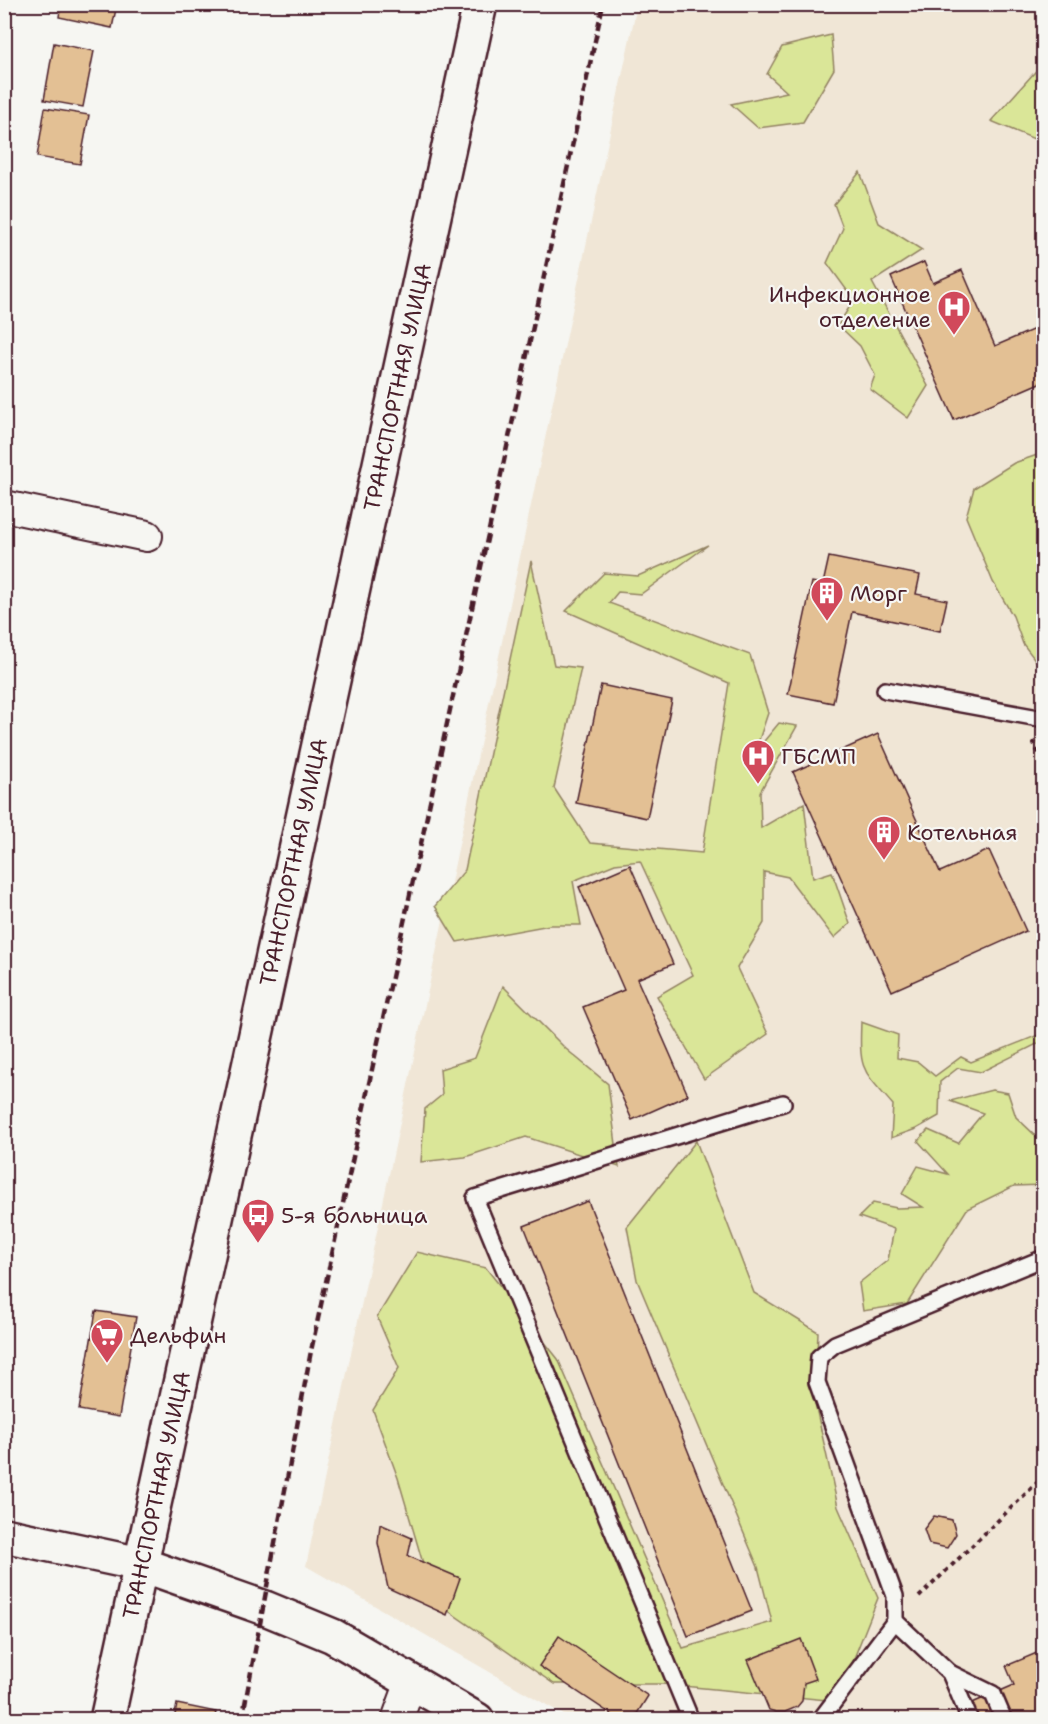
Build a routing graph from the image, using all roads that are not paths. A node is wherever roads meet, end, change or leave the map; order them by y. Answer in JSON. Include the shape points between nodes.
{"nodes":[{"id":1,"x":480,"y":4,"type":"edge"},
{"id":2,"x":4,"y":506,"type":"edge"},
{"id":3,"x":147,"y":536,"type":"dead end"},
{"id":4,"x":885,"y":690,"type":"dead end"},
{"id":5,"x":1044,"y":719,"type":"edge"},
{"id":6,"x":783,"y":1103,"type":"dead end"},
{"id":7,"x":1044,"y":1258,"type":"edge"},
{"id":8,"x":4,"y":1535,"type":"edge"},
{"id":9,"x":140,"y":1564,"type":"junction"},
{"id":10,"x":895,"y":1621,"type":"junction"},
{"id":11,"x":950,"y":1673,"type":"junction"},
{"id":12,"x":411,"y":1682,"type":"junction"},
{"id":13,"x":107,"y":1719,"type":"edge"},
{"id":14,"x":397,"y":1719,"type":"edge"},
{"id":15,"x":477,"y":1719,"type":"edge"},
{"id":16,"x":691,"y":1719,"type":"edge"},
{"id":17,"x":819,"y":1719,"type":"edge"},
{"id":18,"x":970,"y":1719,"type":"edge"},
{"id":19,"x":1004,"y":1719,"type":"edge"}],
"edges":[{"from":1,"to":9,"type":"main road","name":"ТРАНСПОРТНАЯ УЛИЦА"},
{"from":2,"to":3,"type":"street"},
{"from":4,"to":5,"type":"lane"},
{"from":6,"to":16,"type":"lane","via":[[475,1198]]},
{"from":7,"to":10,"type":"lane","via":[[835,1344],[819,1357],[817,1382],[895,1596]]},
{"from":8,"to":9,"type":"main road"},
{"from":9,"to":12,"type":"main road","via":[[333,1636]]},
{"from":9,"to":13,"type":"main road","name":"ТРАНСПОРТНАЯ УЛИЦА"},
{"from":10,"to":11,"type":"lane"},
{"from":10,"to":17,"type":"lane"},
{"from":11,"to":18,"type":"lane"},
{"from":11,"to":19,"type":"lane","via":[[993,1694]]},
{"from":12,"to":14,"type":"street"},
{"from":12,"to":15,"type":"main road"}]}
